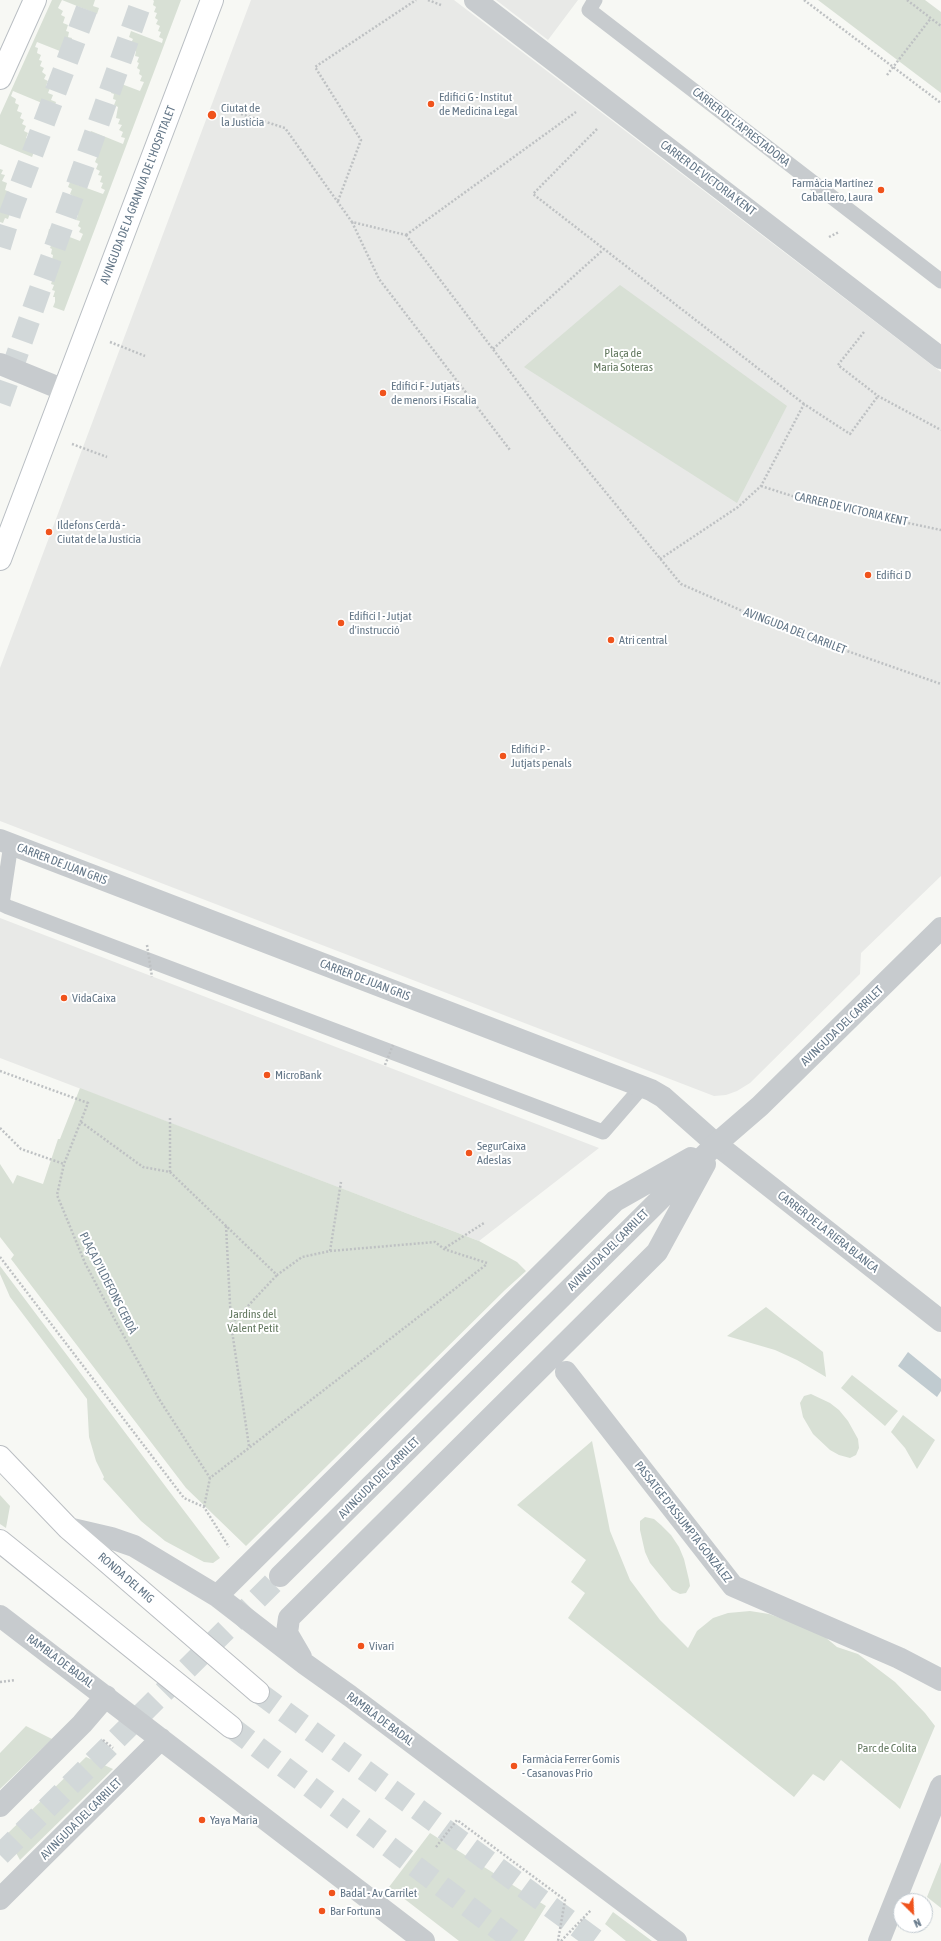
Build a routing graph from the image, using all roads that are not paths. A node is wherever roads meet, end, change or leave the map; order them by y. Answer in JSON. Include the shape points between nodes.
{"nodes":[{"id":1,"x":212,"y":0,"type":"edge"},
{"id":2,"x":475,"y":0,"type":"edge"},
{"id":3,"x":595,"y":0,"type":"edge"},
{"id":4,"x":32,"y":2,"type":"edge"},
{"id":5,"x":0,"y":78,"type":"edge"},
{"id":6,"x":941,"y":281,"type":"edge"},
{"id":7,"x":941,"y":358,"type":"edge"},
{"id":8,"x":0,"y":364,"type":"edge"},
{"id":9,"x":64,"y":390,"type":"junction"},
{"id":10,"x":0,"y":559,"type":"edge"},
{"id":11,"x":6,"y":842,"type":"edge"},
{"id":12,"x":941,"y":928,"type":"edge"},
{"id":13,"x":642,"y":1087,"type":"junction"},
{"id":14,"x":716,"y":1144,"type":"junction"},
{"id":15,"x":941,"y":1320,"type":"edge"},
{"id":16,"x":566,"y":1372,"type":"dead end"},
{"id":17,"x":0,"y":1457,"type":"edge"},
{"id":18,"x":68,"y":1528,"type":"junction"},
{"id":19,"x":0,"y":1541,"type":"edge"},
{"id":20,"x":280,"y":1576,"type":"tunnel mouth"},
{"id":21,"x":217,"y":1596,"type":"junction"},
{"id":22,"x":0,"y":1616,"type":"edge"},
{"id":23,"x":305,"y":1664,"type":"junction"},
{"id":24,"x":941,"y":1680,"type":"edge"},
{"id":25,"x":258,"y":1692,"type":"tunnel mouth"},
{"id":26,"x":106,"y":1696,"type":"junction"},
{"id":27,"x":231,"y":1727,"type":"tunnel mouth"},
{"id":28,"x":161,"y":1739,"type":"junction"},
{"id":29,"x":941,"y":1786,"type":"edge"},
{"id":30,"x":0,"y":1806,"type":"edge"},
{"id":31,"x":0,"y":1898,"type":"edge"},
{"id":32,"x":424,"y":1941,"type":"edge"},
{"id":33,"x":676,"y":1941,"type":"edge"},
{"id":34,"x":879,"y":1941,"type":"edge"}],
"edges":[{"from":1,"to":9,"type":"main road","name":"AVINGUDA DE LA GRANVIA DE L'HOSPITALET"},
{"from":2,"to":7,"type":"street","name":"CARRER DE VICTORIA KENT"},
{"from":3,"to":6,"type":"lane","name":"CARRER DE L'APRESTADORA","via":[[589,10]]},
{"from":4,"to":5,"type":"main road"},
{"from":8,"to":9,"type":"street"},
{"from":9,"to":10,"type":"main road","name":"AVINGUDA DE LA GRANVIA DE L'HOSPITALET"},
{"from":11,"to":13,"type":"street","name":"CARRER DE JUAN GRIS"},
{"from":11,"to":13,"type":"lane","via":[[2,904],[8,907],[603,1132]]},
{"from":12,"to":14,"type":"street","name":"AVINGUDA DEL CARRILET","via":[[760,1106]]},
{"from":13,"to":14,"type":"street","name":"CARRER DE JUAN GRIS","via":[[663,1097]]},
{"from":14,"to":15,"type":"street","name":"CARRER DE LA RIERA BLANCA"},
{"from":14,"to":20,"type":"street","name":"AVINGUDA DEL CARRILET"},
{"from":14,"to":21,"type":"street","via":[[615,1201]]},
{"from":14,"to":23,"type":"street","via":[[657,1252],[289,1618],[287,1633]]},
{"from":16,"to":24,"type":"street","name":"PASSATGE D'ASSUMPTA GONZÁLEZ","via":[[733,1586],[899,1658]]},
{"from":17,"to":18,"type":"main road","name":"RONDA DEL MIG"},
{"from":18,"to":21,"type":"street","name":"RAMBLA DE BADAL","via":[[134,1546]]},
{"from":18,"to":25,"type":"main road","name":"RONDA DEL MIG"},
{"from":19,"to":27,"type":"main road"},
{"from":21,"to":23,"type":"street","name":"RAMBLA DE BADAL"},
{"from":22,"to":26,"type":"street","name":"RAMBLA DE BADAL"},
{"from":23,"to":33,"type":"street","name":"RAMBLA DE BADAL"},
{"from":26,"to":28,"type":"street","name":"RAMBLA DE BADAL"},
{"from":26,"to":30,"type":"street","via":[[82,1724]]},
{"from":28,"to":31,"type":"street","name":"AVINGUDA DEL CARRILET"},
{"from":28,"to":32,"type":"street","name":"RAMBLA DE BADAL"},
{"from":29,"to":34,"type":"street"}]}
